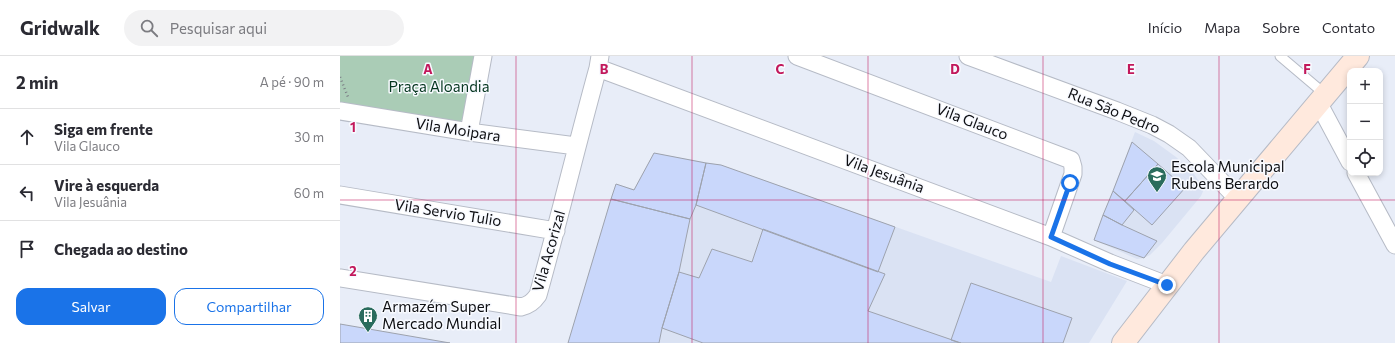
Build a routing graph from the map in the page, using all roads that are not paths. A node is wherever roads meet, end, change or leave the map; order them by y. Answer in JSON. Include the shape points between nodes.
{"nodes":[{"id":1,"x":483,"y":56,"type":"edge"},
{"id":2,"x":797,"y":56,"type":"edge"},
{"id":3,"x":968,"y":56,"type":"edge"},
{"id":4,"x":1280,"y":56,"type":"edge"},
{"id":5,"x":1358,"y":56,"type":"edge"},
{"id":6,"x":599,"y":62,"type":"edge"},
{"id":7,"x":1322,"y":100,"type":"junction"},
{"id":8,"x":340,"y":111,"type":"edge"},
{"id":9,"x":469,"y":132,"type":"junction"},
{"id":10,"x":576,"y":146,"type":"junction"},
{"id":11,"x":1347,"y":155,"type":"edge"},
{"id":12,"x":1358,"y":176,"type":"edge"},
{"id":13,"x":340,"y":195,"type":"edge"},
{"id":14,"x":1239,"y":200,"type":"junction"},
{"id":15,"x":556,"y":231,"type":"junction"},
{"id":16,"x":1051,"y":237,"type":"junction"},
{"id":17,"x":1395,"y":245,"type":"edge"},
{"id":18,"x":340,"y":278,"type":"edge"},
{"id":19,"x":1167,"y":285,"type":"junction"},
{"id":20,"x":1123,"y":343,"type":"edge"}],
"edges":[{"from":1,"to":9,"type":"street"},
{"from":2,"to":16,"type":"street","name":"Vila Glauco","via":[[1071,160],[1073,174]]},
{"from":3,"to":14,"type":"street","name":"Rua São Pedro","via":[[1164,131],[1189,148]]},
{"from":4,"to":7,"type":"lane"},
{"from":5,"to":7,"type":"main road"},
{"from":6,"to":10,"type":"street","name":"Vila Acorizal"},
{"from":6,"to":16,"type":"street","name":"Vila Jesuânia"},
{"from":7,"to":11,"type":"street"},
{"from":7,"to":14,"type":"main road"},
{"from":8,"to":9,"type":"street","name":"Vila Moipara"},
{"from":9,"to":10,"type":"street","name":"Vila Moipara"},
{"from":10,"to":15,"type":"street","name":"Vila Acorizal"},
{"from":12,"to":17,"type":"street"},
{"from":13,"to":15,"type":"street","name":"Vila Servio Tulio"},
{"from":14,"to":19,"type":"main road"},
{"from":15,"to":18,"type":"street","name":"Vila Acorizal","via":[[538,295],[528,306],[521,307]]},
{"from":16,"to":19,"type":"street","name":"Vila Jesuânia","via":[[1110,264]]},
{"from":19,"to":20,"type":"main road"}]}
